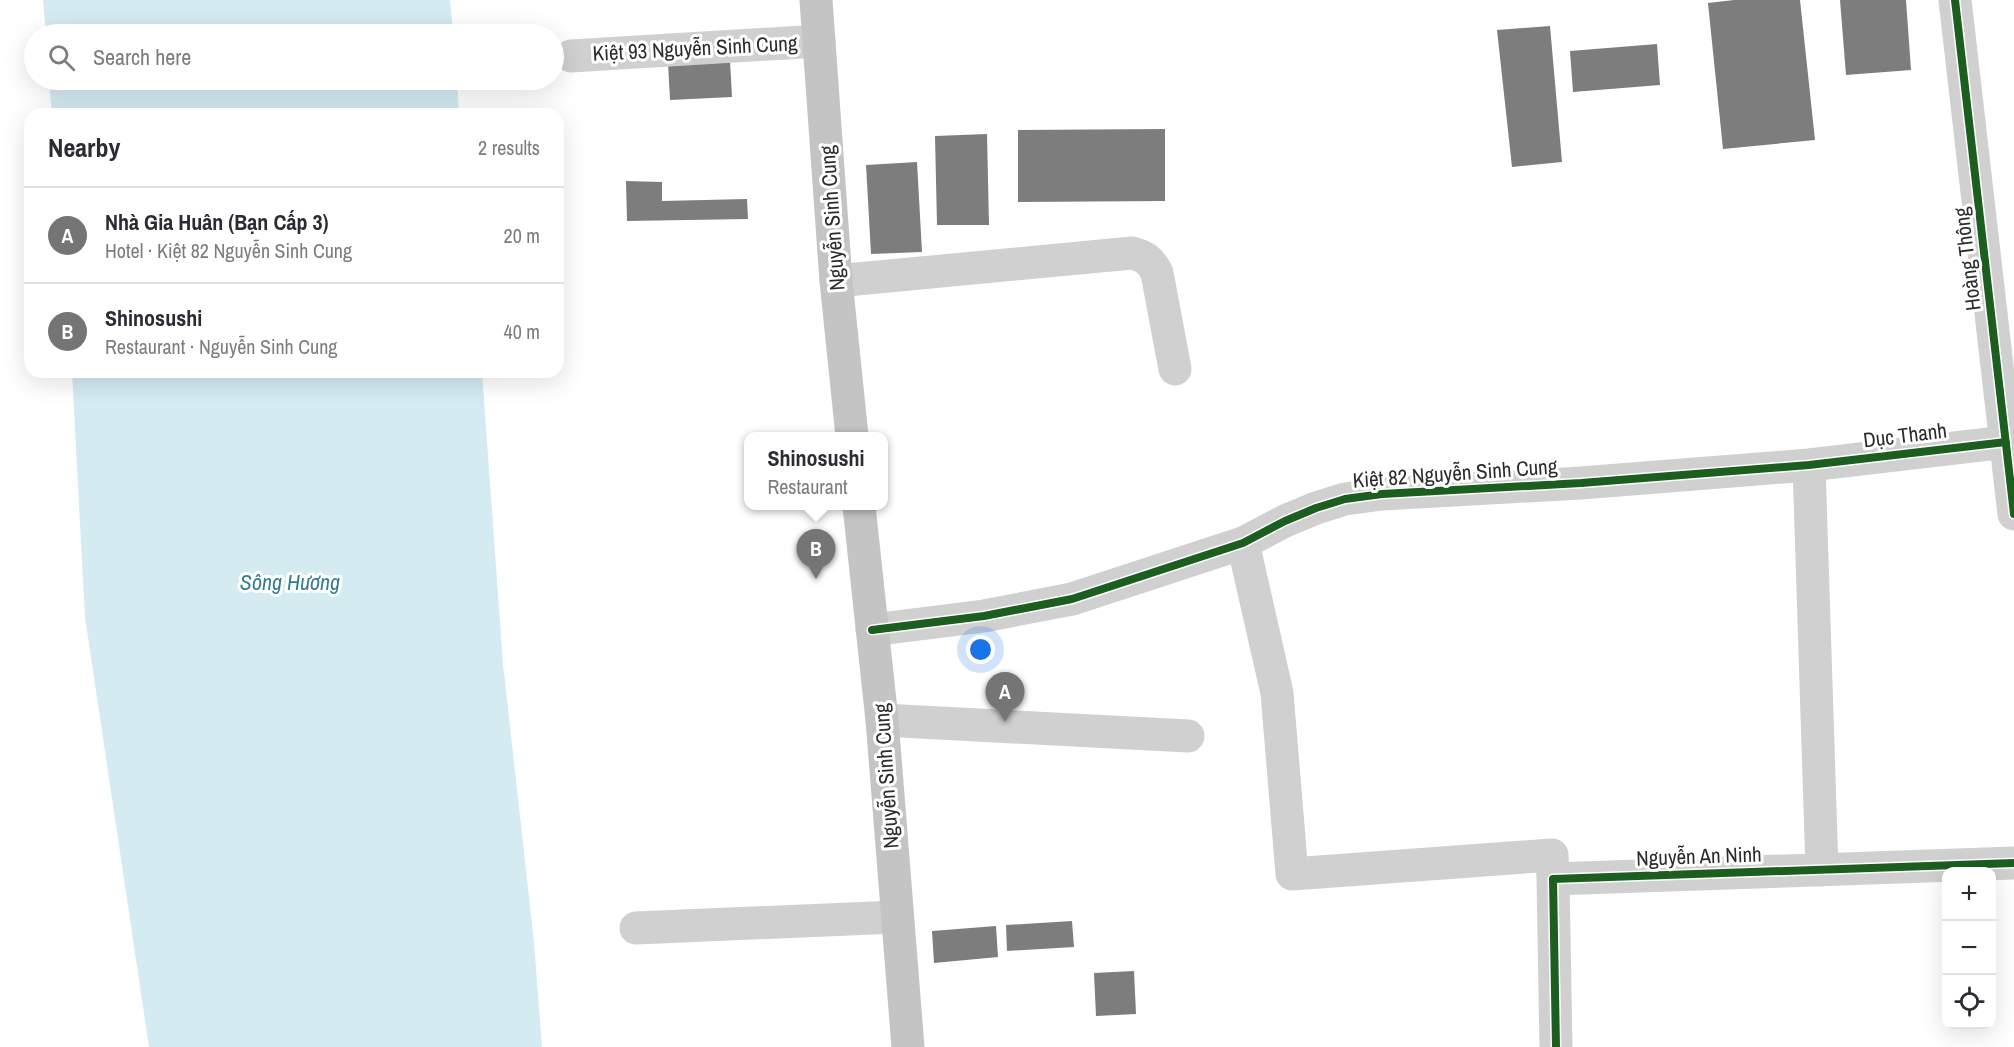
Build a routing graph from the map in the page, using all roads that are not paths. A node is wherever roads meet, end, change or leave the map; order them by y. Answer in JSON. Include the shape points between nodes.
{"nodes":[{"id":1,"x":816,"y":0,"type":"edge"},
{"id":2,"x":1955,"y":0,"type":"edge"},
{"id":3,"x":819,"y":41,"type":"junction"},
{"id":4,"x":571,"y":56,"type":"dead end"},
{"id":5,"x":836,"y":281,"type":"junction"},
{"id":6,"x":1175,"y":369,"type":"dead end"},
{"id":7,"x":852,"y":432,"type":"edge"},
{"id":8,"x":2006,"y":441,"type":"junction"},
{"id":9,"x":1809,"y":465,"type":"junction"},
{"id":10,"x":860,"y":510,"type":"edge"},
{"id":11,"x":2014,"y":514,"type":"edge"},
{"id":12,"x":1244,"y":543,"type":"junction"},
{"id":13,"x":872,"y":630,"type":"junction"},
{"id":14,"x":882,"y":720,"type":"junction"},
{"id":15,"x":1188,"y":736,"type":"dead end"},
{"id":16,"x":2014,"y":863,"type":"edge"},
{"id":17,"x":1822,"y":870,"type":"junction"},
{"id":18,"x":1553,"y":879,"type":"junction"},
{"id":19,"x":896,"y":917,"type":"junction"},
{"id":20,"x":636,"y":928,"type":"dead end"},
{"id":21,"x":908,"y":1047,"type":"edge"},
{"id":22,"x":1556,"y":1047,"type":"edge"}],
"edges":[{"from":1,"to":3,"type":"main road","name":"Nguyễn Sinh Cung"},
{"from":2,"to":8,"type":"street","name":"Hoàng Thông"},
{"from":3,"to":4,"type":"street","name":"Kiệt 93 Nguyễn Sinh Cung"},
{"from":3,"to":5,"type":"main road","name":"Nguyễn Sinh Cung"},
{"from":5,"to":6,"type":"street","via":[[1140,255],[1150,261],[1157,273]]},
{"from":5,"to":7,"type":"main road","name":"Nguyễn Sinh Cung"},
{"from":8,"to":9,"type":"street","name":"Dục Thanh"},
{"from":8,"to":11,"type":"street","name":"Hoàng Thông"},
{"from":9,"to":12,"type":"street","name":"Kiệt 82 Nguyễn Sinh Cung","via":[[1345,499],[1284,521]]},
{"from":9,"to":17,"type":"street"},
{"from":10,"to":13,"type":"main road","name":"Nguyễn Sinh Cung"},
{"from":12,"to":13,"type":"street","name":"Kiệt 82 Nguyễn Sinh Cung","via":[[1072,599],[984,616]]},
{"from":12,"to":18,"type":"street","via":[[1277,693],[1292,874],[1552,855]]},
{"from":13,"to":14,"type":"main road","name":"Nguyễn Sinh Cung"},
{"from":14,"to":15,"type":"street"},
{"from":14,"to":19,"type":"main road","name":"Nguyễn Sinh Cung"},
{"from":16,"to":17,"type":"street","name":"Nguyễn An Ninh"},
{"from":17,"to":18,"type":"street","name":"Nguyễn An Ninh"},
{"from":18,"to":22,"type":"street"},
{"from":19,"to":20,"type":"street"},
{"from":19,"to":21,"type":"main road","name":"Nguyễn Sinh Cung"}]}
